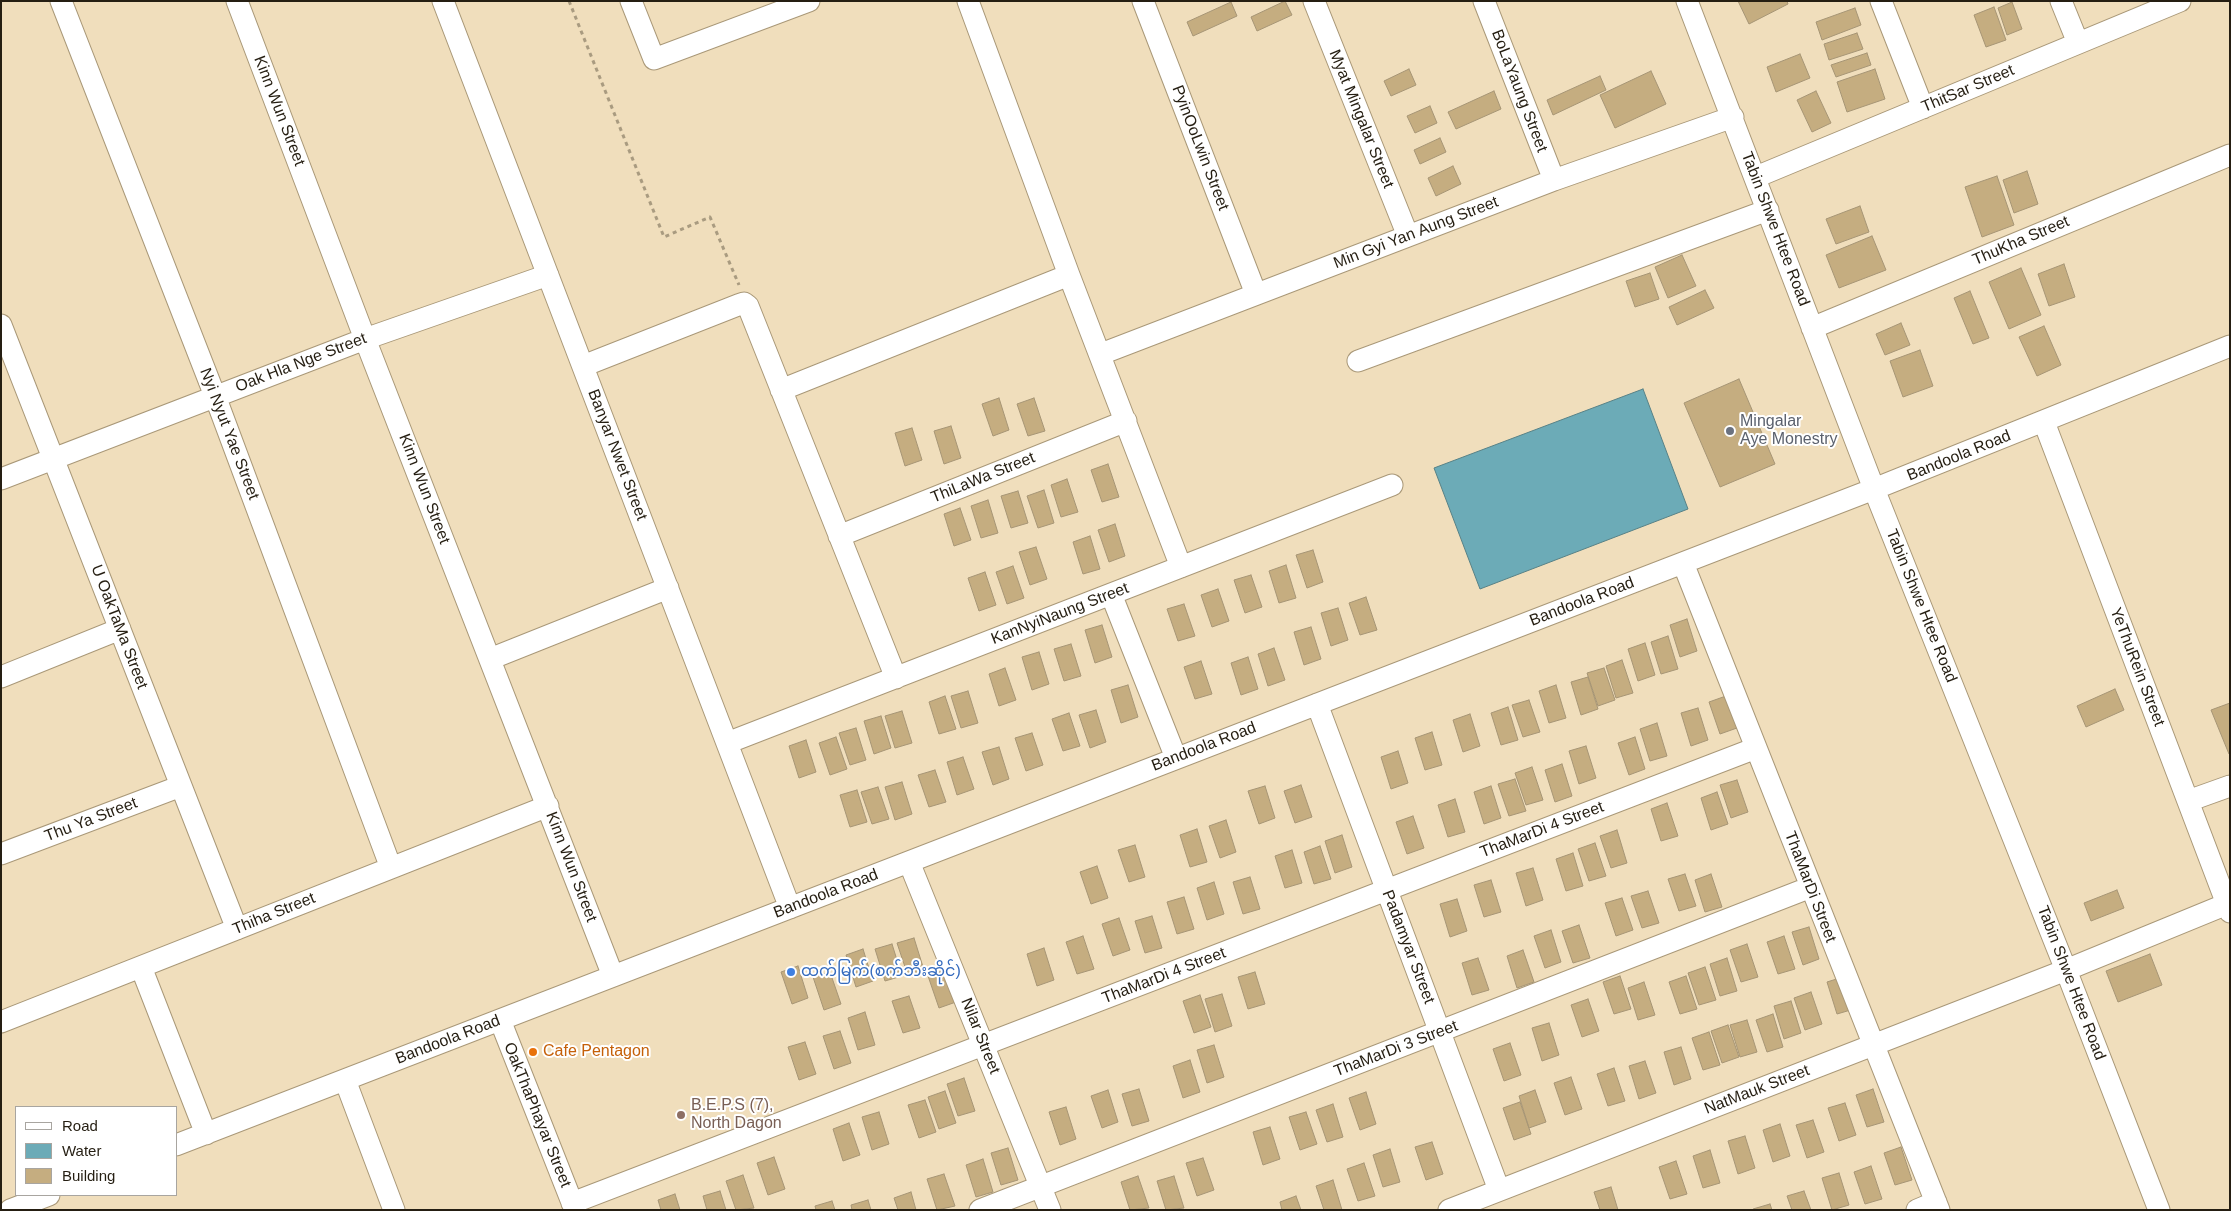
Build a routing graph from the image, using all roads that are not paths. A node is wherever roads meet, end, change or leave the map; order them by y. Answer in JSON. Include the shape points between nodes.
{"nodes":[{"id":1,"x":61,"y":1,"type":"edge"},
{"id":2,"x":237,"y":1,"type":"edge"},
{"id":3,"x":443,"y":1,"type":"edge"},
{"id":4,"x":631,"y":1,"type":"edge"},
{"id":5,"x":808,"y":1,"type":"edge"},
{"id":6,"x":968,"y":1,"type":"edge"},
{"id":7,"x":1143,"y":1,"type":"edge"},
{"id":8,"x":1314,"y":1,"type":"edge"},
{"id":9,"x":1484,"y":1,"type":"edge"},
{"id":10,"x":1687,"y":1,"type":"edge"},
{"id":11,"x":1881,"y":1,"type":"edge"},
{"id":12,"x":2061,"y":1,"type":"edge"},
{"id":13,"x":2180,"y":1,"type":"edge"},
{"id":14,"x":2078,"y":43,"type":"junction"},
{"id":15,"x":1923,"y":108,"type":"junction"},
{"id":16,"x":1732,"y":117,"type":"junction"},
{"id":17,"x":2230,"y":155,"type":"edge"},
{"id":18,"x":1756,"y":177,"type":"junction"},
{"id":19,"x":1554,"y":180,"type":"junction"},
{"id":20,"x":1768,"y":210,"type":"junction"},
{"id":21,"x":1408,"y":236,"type":"junction"},
{"id":22,"x":548,"y":275,"type":"junction"},
{"id":23,"x":1069,"y":275,"type":"junction"},
{"id":24,"x":1256,"y":294,"type":"junction"},
{"id":25,"x":1,"y":325,"type":"edge"},
{"id":26,"x":1812,"y":328,"type":"junction"},
{"id":27,"x":365,"y":339,"type":"junction"},
{"id":28,"x":2230,"y":346,"type":"edge"},
{"id":29,"x":1101,"y":354,"type":"junction"},
{"id":30,"x":1358,"y":361,"type":"dead end"},
{"id":31,"x":583,"y":366,"type":"junction"},
{"id":32,"x":781,"y":390,"type":"junction"},
{"id":33,"x":215,"y":396,"type":"junction"},
{"id":34,"x":1126,"y":421,"type":"junction"},
{"id":35,"x":2044,"y":422,"type":"junction"},
{"id":36,"x":53,"y":459,"type":"junction"},
{"id":37,"x":1,"y":479,"type":"edge"},
{"id":38,"x":1392,"y":485,"type":"dead end"},
{"id":39,"x":1874,"y":490,"type":"junction"},
{"id":40,"x":839,"y":536,"type":"junction"},
{"id":41,"x":1683,"y":563,"type":"junction"},
{"id":42,"x":1181,"y":567,"type":"junction"},
{"id":43,"x":668,"y":588,"type":"junction"},
{"id":44,"x":1111,"y":594,"type":"junction"},
{"id":45,"x":120,"y":629,"type":"junction"},
{"id":46,"x":490,"y":659,"type":"junction"},
{"id":47,"x":1,"y":677,"type":"edge"},
{"id":48,"x":896,"y":678,"type":"junction"},
{"id":49,"x":1317,"y":704,"type":"junction"},
{"id":50,"x":727,"y":743,"type":"junction"},
{"id":51,"x":1756,"y":748,"type":"junction"},
{"id":52,"x":1176,"y":758,"type":"junction"},
{"id":53,"x":181,"y":786,"type":"junction"},
{"id":54,"x":2230,"y":786,"type":"edge"},
{"id":55,"x":2188,"y":802,"type":"junction"},
{"id":56,"x":548,"y":806,"type":"junction"},
{"id":57,"x":1,"y":854,"type":"edge"},
{"id":58,"x":910,"y":862,"type":"junction"},
{"id":59,"x":391,"y":868,"type":"junction"},
{"id":60,"x":1811,"y":887,"type":"junction"},
{"id":61,"x":1387,"y":890,"type":"junction"},
{"id":62,"x":790,"y":908,"type":"junction"},
{"id":63,"x":2228,"y":908,"type":"edge"},
{"id":64,"x":237,"y":929,"type":"junction"},
{"id":65,"x":141,"y":967,"type":"junction"},
{"id":66,"x":2066,"y":970,"type":"junction"},
{"id":67,"x":613,"y":976,"type":"junction"},
{"id":68,"x":500,"y":1020,"type":"junction"},
{"id":69,"x":1,"y":1022,"type":"edge"},
{"id":70,"x":1440,"y":1031,"type":"junction"},
{"id":71,"x":984,"y":1045,"type":"junction"},
{"id":72,"x":1873,"y":1045,"type":"junction"},
{"id":73,"x":345,"y":1080,"type":"junction"},
{"id":74,"x":206,"y":1134,"type":"junction"},
{"id":75,"x":178,"y":1144,"type":"edge"},
{"id":76,"x":1041,"y":1186,"type":"junction"},
{"id":77,"x":1499,"y":1190,"type":"junction"},
{"id":78,"x":47,"y":1196,"type":"edge"},
{"id":79,"x":573,"y":1207,"type":"edge"},
{"id":80,"x":1931,"y":1207,"type":"edge"},
{"id":81,"x":19,"y":1208,"type":"edge"},
{"id":82,"x":394,"y":1210,"type":"edge"},
{"id":83,"x":980,"y":1210,"type":"edge"},
{"id":84,"x":1050,"y":1210,"type":"edge"},
{"id":85,"x":1449,"y":1210,"type":"edge"},
{"id":86,"x":2159,"y":1210,"type":"edge"}],
"edges":[{"from":1,"to":33,"type":"street","name":"Nyi Nyut Yae Street"},
{"from":2,"to":27,"type":"street","name":"Kinn Wun Street"},
{"from":3,"to":22,"type":"street","name":"Banyar Nwet Street"},
{"from":4,"to":5,"type":"street","via":[[654,59]]},
{"from":6,"to":23,"type":"street"},
{"from":7,"to":24,"type":"street","name":"PyinOoLwin Street"},
{"from":8,"to":21,"type":"street","name":"Myat Mingalar Street"},
{"from":9,"to":19,"type":"street","name":"BoLaYaung Street"},
{"from":10,"to":16,"type":"street","name":"Tabin Shwe Htee Road"},
{"from":11,"to":15,"type":"street"},
{"from":12,"to":14,"type":"street"},
{"from":13,"to":14,"type":"street","name":"ThitSar Street"},
{"from":14,"to":15,"type":"street","name":"ThitSar Street"},
{"from":15,"to":18,"type":"street","name":"ThitSar Street"},
{"from":16,"to":18,"type":"street","name":"Tabin Shwe Htee Road"},
{"from":16,"to":19,"type":"street","name":"Min Gyi Yan Aung Street"},
{"from":17,"to":26,"type":"street","name":"ThuKha Street"},
{"from":18,"to":20,"type":"street","name":"Tabin Shwe Htee Road"},
{"from":19,"to":21,"type":"street","name":"Min Gyi Yan Aung Street"},
{"from":20,"to":26,"type":"street","name":"Tabin Shwe Htee Road"},
{"from":20,"to":30,"type":"street"},
{"from":21,"to":24,"type":"street","name":"Min Gyi Yan Aung Street"},
{"from":22,"to":27,"type":"street","name":"Oak Hla Nge Street"},
{"from":22,"to":31,"type":"street","name":"Banyar Nwet Street"},
{"from":23,"to":29,"type":"street"},
{"from":23,"to":32,"type":"street"},
{"from":24,"to":29,"type":"street","name":"Min Gyi Yan Aung Street"},
{"from":25,"to":36,"type":"street","name":"U OakTaMa Street"},
{"from":26,"to":39,"type":"street","name":"Tabin Shwe Htee Road"},
{"from":27,"to":33,"type":"street","name":"Oak Hla Nge Street"},
{"from":27,"to":46,"type":"street","name":"Kinn Wun Street"},
{"from":28,"to":35,"type":"street","name":"Bandoola Road"},
{"from":29,"to":34,"type":"street"},
{"from":31,"to":32,"type":"street","via":[[744,303],[748,306]]},
{"from":31,"to":43,"type":"street","name":"Banyar Nwet Street"},
{"from":32,"to":40,"type":"street"},
{"from":33,"to":36,"type":"street","name":"Oak Hla Nge Street"},
{"from":33,"to":59,"type":"street","name":"Nyi Nyut Yae Street"},
{"from":34,"to":40,"type":"street","name":"ThiLaWa Street"},
{"from":34,"to":42,"type":"street"},
{"from":35,"to":39,"type":"street","name":"Bandoola Road"},
{"from":35,"to":55,"type":"street","name":"YeThuRein Street"},
{"from":36,"to":37,"type":"street","name":"Oak Hla Nge Street"},
{"from":36,"to":45,"type":"street","name":"U OakTaMa Street"},
{"from":38,"to":42,"type":"street","name":"KanNyiNaung Street"},
{"from":39,"to":41,"type":"street","name":"Bandoola Road"},
{"from":39,"to":66,"type":"street","name":"Tabin Shwe Htee Road"},
{"from":40,"to":48,"type":"street"},
{"from":41,"to":49,"type":"street","name":"Bandoola Road"},
{"from":41,"to":51,"type":"street","name":"ThaMarDi Street"},
{"from":42,"to":44,"type":"street","name":"KanNyiNaung Street"},
{"from":43,"to":46,"type":"street"},
{"from":43,"to":50,"type":"street","name":"Banyar Nwet Street"},
{"from":44,"to":48,"type":"street","name":"KanNyiNaung Street"},
{"from":44,"to":52,"type":"street"},
{"from":45,"to":47,"type":"street"},
{"from":45,"to":53,"type":"street","name":"U OakTaMa Street"},
{"from":46,"to":56,"type":"street","name":"Kinn Wun Street"},
{"from":48,"to":50,"type":"street","name":"KanNyiNaung Street"},
{"from":49,"to":52,"type":"street","name":"Bandoola Road"},
{"from":49,"to":61,"type":"street","name":"Padamyar Street"},
{"from":50,"to":62,"type":"street","name":"Banyar Nwet Street"},
{"from":51,"to":60,"type":"street","name":"ThaMarDi Street"},
{"from":51,"to":61,"type":"street","name":"ThaMarDi 4 Street"},
{"from":52,"to":58,"type":"street","name":"Bandoola Road"},
{"from":53,"to":57,"type":"street","name":"Thu Ya Street"},
{"from":53,"to":64,"type":"street","name":"U OakTaMa Street"},
{"from":54,"to":55,"type":"street"},
{"from":55,"to":63,"type":"street","name":"YeThuRein Street"},
{"from":56,"to":59,"type":"street","name":"Thiha Street"},
{"from":56,"to":67,"type":"street","name":"Kinn Wun Street"},
{"from":58,"to":62,"type":"street","name":"Bandoola Road"},
{"from":58,"to":71,"type":"street","name":"Nilar Street"},
{"from":59,"to":64,"type":"street","name":"Thiha Street"},
{"from":60,"to":70,"type":"street","name":"ThaMarDi 3 Street"},
{"from":60,"to":72,"type":"street","name":"ThaMarDi Street"},
{"from":61,"to":70,"type":"street","name":"Padamyar Street"},
{"from":61,"to":71,"type":"street","name":"ThaMarDi 4 Street"},
{"from":62,"to":67,"type":"street","name":"Bandoola Road"},
{"from":63,"to":66,"type":"street","name":"NatMauk Street"},
{"from":64,"to":65,"type":"street","name":"Thiha Street"},
{"from":65,"to":69,"type":"street","name":"Thiha Street"},
{"from":65,"to":74,"type":"street"},
{"from":66,"to":72,"type":"street","name":"NatMauk Street"},
{"from":66,"to":86,"type":"street","name":"Tabin Shwe Htee Road"},
{"from":67,"to":68,"type":"street","name":"Bandoola Road"},
{"from":68,"to":73,"type":"street","name":"Bandoola Road"},
{"from":68,"to":79,"type":"street","name":"OakThaPhayar Street"},
{"from":70,"to":76,"type":"street","name":"ThaMarDi 3 Street"},
{"from":70,"to":77,"type":"street","name":"Padamyar Street"},
{"from":71,"to":76,"type":"street","name":"Nilar Street"},
{"from":71,"to":79,"type":"street","name":"ThaMarDi 4 Street"},
{"from":72,"to":77,"type":"street","name":"NatMauk Street"},
{"from":72,"to":80,"type":"street","name":"ThaMarDi Street"},
{"from":73,"to":74,"type":"street","name":"Bandoola Road"},
{"from":73,"to":82,"type":"street"},
{"from":74,"to":75,"type":"street","name":"Bandoola Road"},
{"from":76,"to":83,"type":"street","name":"ThaMarDi 3 Street"},
{"from":76,"to":84,"type":"street","name":"Nilar Street"},
{"from":77,"to":85,"type":"street","name":"NatMauk Street"},
{"from":78,"to":81,"type":"street"}]}
